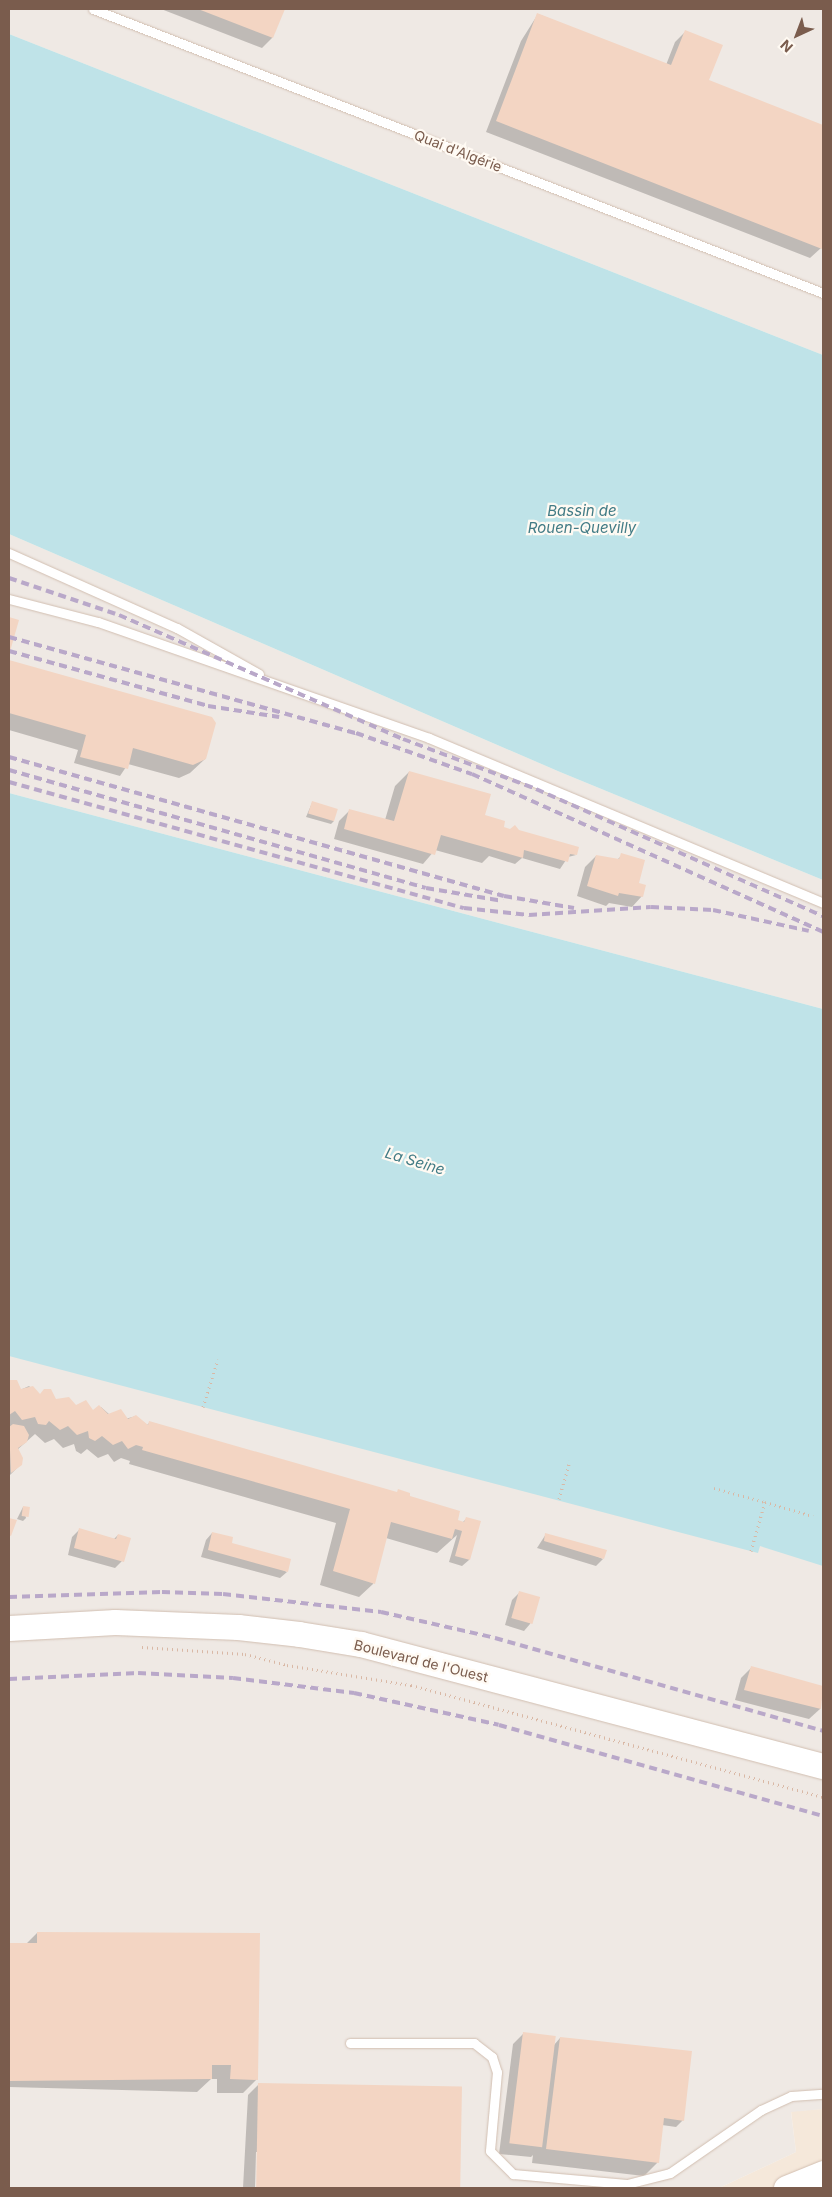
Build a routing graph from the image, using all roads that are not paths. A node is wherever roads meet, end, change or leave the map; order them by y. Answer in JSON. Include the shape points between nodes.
{"nodes":[{"id":1,"x":93,"y":9,"type":"edge"},
{"id":2,"x":823,"y":293,"type":"edge"},
{"id":3,"x":9,"y":553,"type":"edge"},
{"id":4,"x":9,"y":599,"type":"edge"},
{"id":5,"x":281,"y":686,"type":"junction"},
{"id":6,"x":823,"y":903,"type":"edge"},
{"id":7,"x":9,"y":1628,"type":"edge"},
{"id":8,"x":823,"y":1766,"type":"edge"},
{"id":9,"x":350,"y":2043,"type":"dead end"},
{"id":10,"x":823,"y":2094,"type":"edge"},
{"id":11,"x":823,"y":2174,"type":"edge"},
{"id":12,"x":786,"y":2188,"type":"edge"}],
"edges":[{"from":1,"to":2,"type":"lane","name":"Quai d'Algérie"},
{"from":3,"to":5,"type":"lane","via":[[177,628]]},
{"from":4,"to":5,"type":"lane","via":[[98,622]]},
{"from":5,"to":6,"type":"lane","via":[[429,738]]},
{"from":7,"to":8,"type":"main road","name":"Boulevard de l'Ouest","via":[[115,1622],[238,1627],[361,1644]]},
{"from":9,"to":10,"type":"lane","via":[[474,2043],[492,2057],[498,2072],[490,2150],[513,2174],[627,2184],[670,2173],[761,2110],[791,2096]]},
{"from":11,"to":12,"type":"main road"}]}
